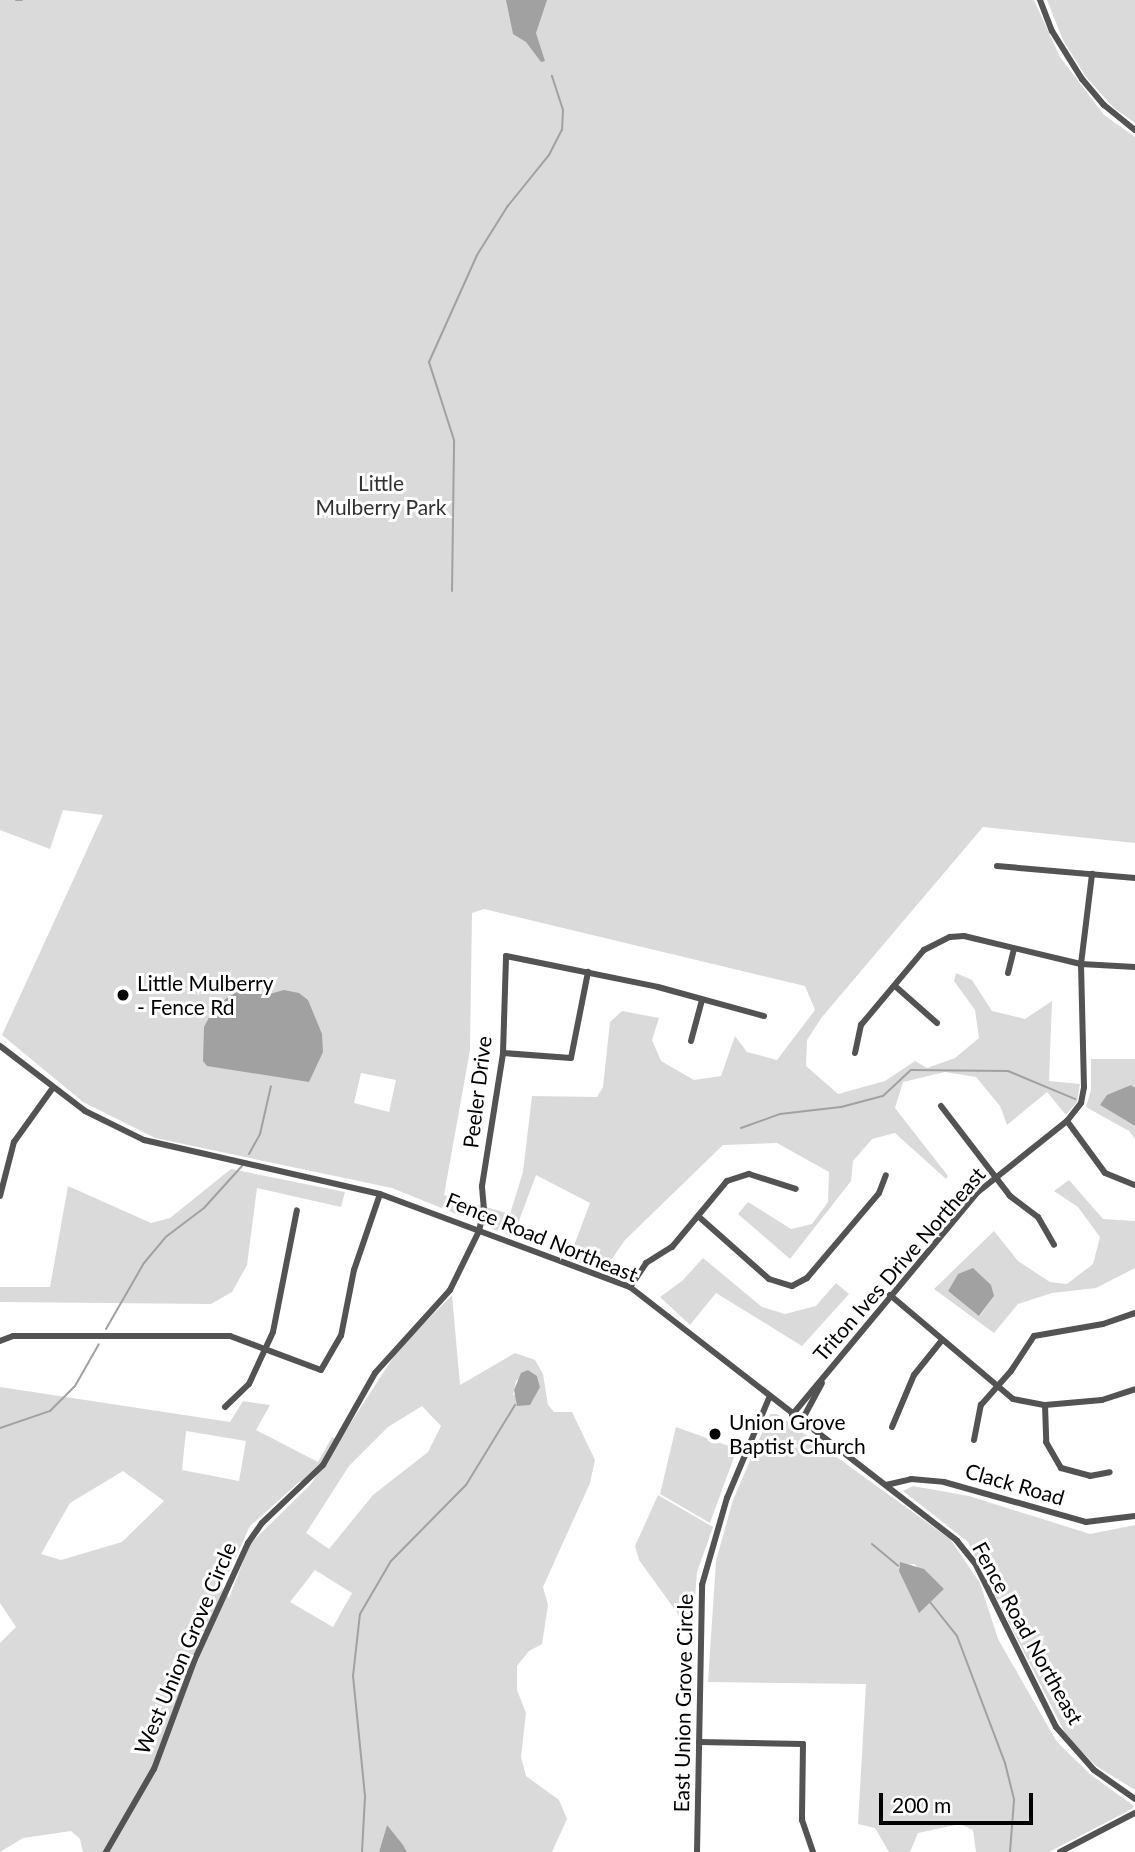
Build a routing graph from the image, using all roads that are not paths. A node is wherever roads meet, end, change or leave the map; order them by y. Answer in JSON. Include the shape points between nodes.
{"nodes":[{"id":1,"x":1040,"y":0,"type":"edge"},
{"id":2,"x":1135,"y":130,"type":"edge"},
{"id":3,"x":998,"y":866,"type":"dead end"},
{"id":4,"x":1092,"y":874,"type":"junction"},
{"id":5,"x":1135,"y":878,"type":"edge"},
{"id":6,"x":1014,"y":949,"type":"junction"},
{"id":7,"x":1082,"y":964,"type":"junction"},
{"id":8,"x":1135,"y":967,"type":"edge"},
{"id":9,"x":588,"y":972,"type":"junction"},
{"id":10,"x":1009,"y":973,"type":"dead end"},
{"id":11,"x":895,"y":986,"type":"junction"},
{"id":12,"x":702,"y":1000,"type":"junction"},
{"id":13,"x":764,"y":1016,"type":"dead end"},
{"id":14,"x":937,"y":1023,"type":"dead end"},
{"id":15,"x":691,"y":1041,"type":"dead end"},
{"id":16,"x":0,"y":1046,"type":"edge"},
{"id":17,"x":503,"y":1053,"type":"junction"},
{"id":18,"x":855,"y":1053,"type":"dead end"},
{"id":19,"x":52,"y":1088,"type":"junction"},
{"id":20,"x":941,"y":1106,"type":"dead end"},
{"id":21,"x":1066,"y":1121,"type":"junction"},
{"id":22,"x":886,"y":1175,"type":"dead end"},
{"id":23,"x":996,"y":1176,"type":"junction"},
{"id":24,"x":1135,"y":1185,"type":"edge"},
{"id":25,"x":796,"y":1189,"type":"dead end"},
{"id":26,"x":380,"y":1194,"type":"junction"},
{"id":27,"x":0,"y":1196,"type":"edge"},
{"id":28,"x":298,"y":1210,"type":"dead end"},
{"id":29,"x":698,"y":1216,"type":"junction"},
{"id":30,"x":479,"y":1231,"type":"junction"},
{"id":31,"x":1054,"y":1245,"type":"dead end"},
{"id":32,"x":630,"y":1287,"type":"junction"},
{"id":33,"x":890,"y":1295,"type":"junction"},
{"id":34,"x":1135,"y":1313,"type":"edge"},
{"id":35,"x":942,"y":1340,"type":"junction"},
{"id":36,"x":0,"y":1341,"type":"edge"},
{"id":37,"x":265,"y":1348,"type":"junction"},
{"id":38,"x":824,"y":1378,"type":"junction"},
{"id":39,"x":996,"y":1387,"type":"junction"},
{"id":40,"x":1135,"y":1389,"type":"edge"},
{"id":41,"x":769,"y":1398,"type":"junction"},
{"id":42,"x":1045,"y":1405,"type":"junction"},
{"id":43,"x":225,"y":1407,"type":"dead end"},
{"id":44,"x":792,"y":1415,"type":"junction"},
{"id":45,"x":801,"y":1422,"type":"junction"},
{"id":46,"x":892,"y":1427,"type":"dead end"},
{"id":47,"x":974,"y":1440,"type":"dead end"},
{"id":48,"x":1110,"y":1472,"type":"dead end"},
{"id":49,"x":886,"y":1485,"type":"junction"},
{"id":50,"x":1135,"y":1516,"type":"edge"},
{"id":51,"x":699,"y":1742,"type":"junction"},
{"id":52,"x":1135,"y":1799,"type":"edge"},
{"id":53,"x":1135,"y":1813,"type":"edge"},
{"id":54,"x":106,"y":1852,"type":"edge"},
{"id":55,"x":697,"y":1852,"type":"edge"},
{"id":56,"x":813,"y":1852,"type":"edge"},
{"id":57,"x":1060,"y":1852,"type":"edge"}],
"edges":[{"from":1,"to":2,"type":"street","via":[[1052,31],[1082,79]]},
{"from":3,"to":4,"type":"street"},
{"from":4,"to":5,"type":"street"},
{"from":4,"to":7,"type":"street","name":"Triton Ives Drive Northeast"},
{"from":6,"to":7,"type":"street"},
{"from":6,"to":10,"type":"street"},
{"from":6,"to":11,"type":"street","via":[[950,937],[924,950]]},
{"from":7,"to":8,"type":"street"},
{"from":7,"to":21,"type":"street","name":"Triton Ives Drive Northeast","via":[[1084,1087],[1081,1103]]},
{"from":9,"to":12,"type":"street"},
{"from":9,"to":17,"type":"street","via":[[571,1058]]},
{"from":9,"to":17,"type":"street","name":"Peeler Drive","via":[[506,956]]},
{"from":11,"to":14,"type":"street"},
{"from":11,"to":18,"type":"street","via":[[861,1024]]},
{"from":12,"to":13,"type":"street"},
{"from":12,"to":15,"type":"street"},
{"from":16,"to":19,"type":"street","name":"Fence Road Northeast"},
{"from":17,"to":30,"type":"street","name":"Peeler Drive"},
{"from":19,"to":26,"type":"street","name":"Fence Road Northeast","via":[[144,1140]]},
{"from":19,"to":27,"type":"street","via":[[14,1142]]},
{"from":20,"to":23,"type":"street"},
{"from":21,"to":23,"type":"street","name":"Triton Ives Drive Northeast"},
{"from":21,"to":24,"type":"street","via":[[1105,1173]]},
{"from":22,"to":29,"type":"street","via":[[870,1204],[807,1278],[792,1286],[769,1279]]},
{"from":23,"to":31,"type":"street","via":[[1010,1196],[1038,1217]]},
{"from":23,"to":33,"type":"street","name":"Triton Ives Drive Northeast"},
{"from":25,"to":29,"type":"street","via":[[749,1174],[738,1176],[727,1181]]},
{"from":26,"to":30,"type":"street","name":"Fence Road Northeast"},
{"from":26,"to":37,"type":"street","via":[[354,1270],[345,1322],[324,1367],[315,1369]]},
{"from":28,"to":37,"type":"street","via":[[273,1332]]},
{"from":29,"to":32,"type":"street","via":[[672,1247],[646,1263]]},
{"from":30,"to":32,"type":"street","name":"Fence Road Northeast"},
{"from":30,"to":54,"type":"street","name":"West Union Grove Circle","via":[[450,1290],[375,1373],[323,1465],[248,1543],[195,1659],[154,1769]]},
{"from":32,"to":41,"type":"street","name":"Fence Road Northeast"},
{"from":33,"to":35,"type":"street"},
{"from":33,"to":38,"type":"street","name":"Triton Ives Drive Northeast"},
{"from":34,"to":39,"type":"street","via":[[1103,1324],[1034,1336]]},
{"from":35,"to":39,"type":"street"},
{"from":35,"to":46,"type":"street","via":[[914,1374]]},
{"from":36,"to":37,"type":"street","via":[[13,1336],[230,1335]]},
{"from":37,"to":43,"type":"street","via":[[249,1384]]},
{"from":38,"to":44,"type":"street","name":"Triton Ives Drive Northeast"},
{"from":38,"to":45,"type":"street","name":"Triton Ives Drive Northeast"},
{"from":39,"to":42,"type":"street","via":[[1013,1399]]},
{"from":39,"to":47,"type":"street","via":[[978,1411]]},
{"from":40,"to":42,"type":"street","via":[[1102,1400]]},
{"from":41,"to":44,"type":"street","name":"Fence Road Northeast"},
{"from":41,"to":51,"type":"street","name":"East Union Grove Circle","via":[[727,1498],[702,1585]]},
{"from":42,"to":48,"type":"street","via":[[1046,1442],[1061,1468],[1090,1476]]},
{"from":44,"to":45,"type":"street","name":"Fence Road Northeast"},
{"from":45,"to":49,"type":"street","name":"Fence Road Northeast"},
{"from":49,"to":50,"type":"street","name":"Clack Road","via":[[911,1479],[944,1482],[1086,1522]]},
{"from":49,"to":52,"type":"street","name":"Fence Road Northeast","via":[[957,1541],[975,1563],[1056,1727],[1094,1770]]},
{"from":51,"to":55,"type":"street","name":"East Union Grove Circle"},
{"from":51,"to":56,"type":"street","via":[[803,1744],[802,1821]]},
{"from":53,"to":57,"type":"street"}]}
